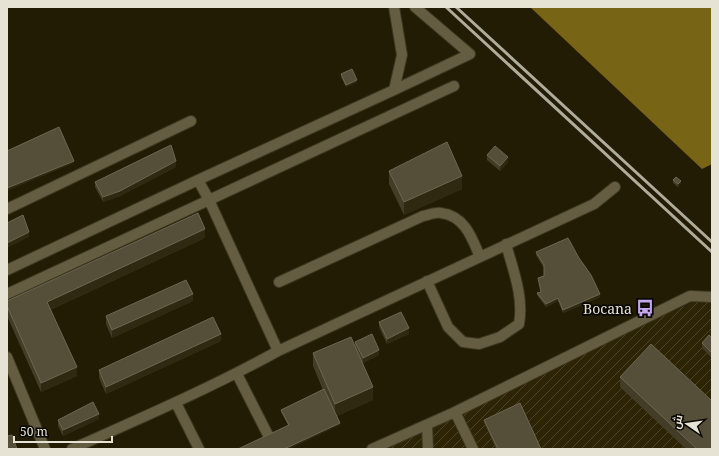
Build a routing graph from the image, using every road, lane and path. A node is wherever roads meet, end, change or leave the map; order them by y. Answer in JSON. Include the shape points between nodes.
{"nodes":[{"id":1,"x":394,"y":7,"type":"edge"},
{"id":2,"x":415,"y":7,"type":"edge"},
{"id":3,"x":454,"y":86,"type":"dead end"},
{"id":4,"x":394,"y":90,"type":"junction"},
{"id":5,"x":191,"y":120,"type":"dead end"},
{"id":6,"x":198,"y":180,"type":"junction"},
{"id":7,"x":615,"y":187,"type":"dead end"},
{"id":8,"x":209,"y":200,"type":"junction"},
{"id":9,"x":7,"y":209,"type":"edge"},
{"id":10,"x":506,"y":244,"type":"junction"},
{"id":11,"x":480,"y":257,"type":"junction"},
{"id":12,"x":7,"y":270,"type":"edge"},
{"id":13,"x":427,"y":281,"type":"junction"},
{"id":14,"x":278,"y":282,"type":"dead end"},
{"id":15,"x":7,"y":294,"type":"edge"},
{"id":16,"x":712,"y":297,"type":"edge"},
{"id":17,"x":278,"y":351,"type":"junction"},
{"id":18,"x":7,"y":357,"type":"edge"},
{"id":19,"x":237,"y":374,"type":"junction"},
{"id":20,"x":176,"y":402,"type":"junction"},
{"id":21,"x":455,"y":412,"type":"junction"},
{"id":22,"x":427,"y":425,"type":"junction"},
{"id":23,"x":269,"y":437,"type":"edge"},
{"id":24,"x":45,"y":449,"type":"edge"},
{"id":25,"x":72,"y":449,"type":"edge"},
{"id":26,"x":199,"y":449,"type":"edge"},
{"id":27,"x":372,"y":449,"type":"edge"},
{"id":28,"x":428,"y":449,"type":"edge"},
{"id":29,"x":473,"y":449,"type":"edge"}],
"edges":[{"from":1,"to":4,"type":"street","via":[[402,55]]},
{"from":2,"to":4,"type":"street","via":[[470,54]]},
{"from":3,"to":8,"type":"street"},
{"from":4,"to":6,"type":"street"},
{"from":5,"to":9,"type":"street"},
{"from":6,"to":8,"type":"street"},
{"from":6,"to":12,"type":"street"},
{"from":7,"to":10,"type":"street","via":[[594,204]]},
{"from":8,"to":15,"type":"street"},
{"from":8,"to":17,"type":"street"},
{"from":10,"to":11,"type":"street"},
{"from":10,"to":13,"type":"street","via":[[518,288],[521,312],[520,324],[500,336],[479,344],[463,342],[448,327]]},
{"from":11,"to":13,"type":"street"},
{"from":11,"to":14,"type":"street","via":[[467,228],[454,216],[440,212],[423,216]]},
{"from":13,"to":17,"type":"street"},
{"from":16,"to":21,"type":"street","via":[[690,296]]},
{"from":17,"to":19,"type":"street"},
{"from":18,"to":24,"type":"street"},
{"from":19,"to":20,"type":"street"},
{"from":19,"to":23,"type":"street"},
{"from":20,"to":25,"type":"street"},
{"from":20,"to":26,"type":"street"},
{"from":21,"to":22,"type":"street"},
{"from":21,"to":29,"type":"street"},
{"from":22,"to":27,"type":"street"},
{"from":22,"to":28,"type":"street"}]}
